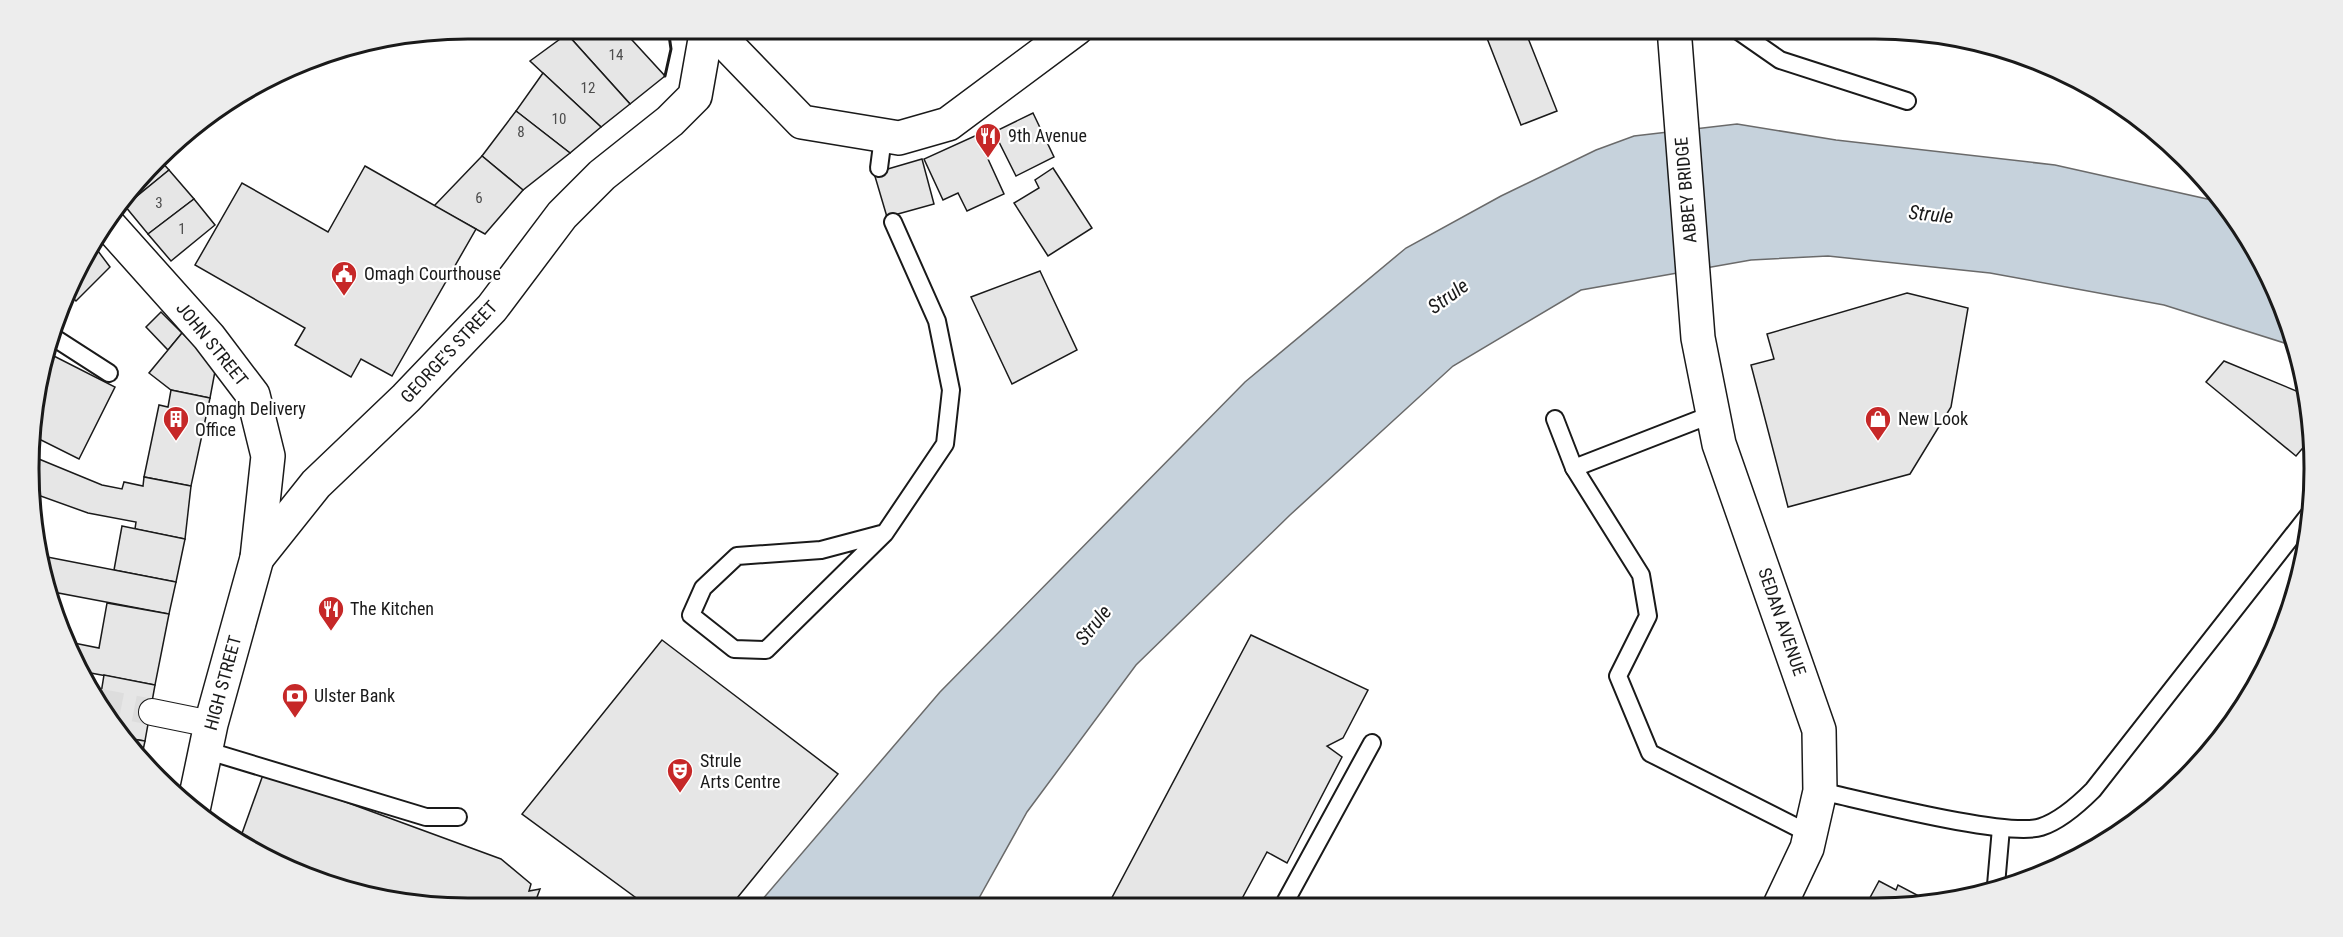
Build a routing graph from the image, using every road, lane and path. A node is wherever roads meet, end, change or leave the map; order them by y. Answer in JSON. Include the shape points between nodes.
{"nodes":[{"id":1,"x":707,"y":39,"type":"edge"},
{"id":2,"x":720,"y":39,"type":"edge"},
{"id":3,"x":1062,"y":39,"type":"edge"},
{"id":4,"x":1673,"y":39,"type":"edge"},
{"id":5,"x":1750,"y":39,"type":"edge"},
{"id":6,"x":1907,"y":101,"type":"dead end"},
{"id":7,"x":893,"y":222,"type":"dead end"},
{"id":8,"x":112,"y":229,"type":"edge"},
{"id":9,"x":1698,"y":338,"type":"joint"},
{"id":10,"x":59,"y":341,"type":"edge"},
{"id":11,"x":109,"y":373,"type":"dead end"},
{"id":12,"x":1713,"y":414,"type":"junction"},
{"id":13,"x":1555,"y":419,"type":"dead end"},
{"id":14,"x":1574,"y":468,"type":"junction"},
{"id":15,"x":2300,"y":526,"type":"edge"},
{"id":16,"x":885,"y":533,"type":"junction"},
{"id":17,"x":257,"y":558,"type":"junction"},
{"id":18,"x":152,"y":712,"type":"tunnel mouth"},
{"id":19,"x":208,"y":737,"type":"junction"},
{"id":20,"x":1372,"y":743,"type":"dead end"},
{"id":21,"x":1821,"y":791,"type":"junction"},
{"id":22,"x":195,"y":799,"type":"edge"},
{"id":23,"x":458,"y":817,"type":"dead end"},
{"id":24,"x":2001,"y":828,"type":"junction"},
{"id":25,"x":1810,"y":834,"type":"junction"},
{"id":26,"x":1996,"y":880,"type":"edge"},
{"id":27,"x":1287,"y":898,"type":"edge"},
{"id":28,"x":1783,"y":898,"type":"edge"}],
"edges":[{"from":1,"to":17,"type":"street","name":"GEORGE'S STREET","via":[[695,96],[562,214],[492,308],[316,484]]},
{"from":2,"to":3,"type":"street","via":[[802,122],[881,152],[899,138],[948,124]]},
{"from":4,"to":9,"type":"street","name":"ABBEY BRIDGE"},
{"from":5,"to":6,"type":"lane","via":[[1780,60]]},
{"from":7,"to":16,"type":"lane","via":[[937,321],[951,390],[945,444]]},
{"from":8,"to":17,"type":"street","name":"JOHN STREET","via":[[209,337],[253,395],[268,456]]},
{"from":9,"to":12,"type":"street","name":"SEDAN AVENUE"},
{"from":10,"to":11,"type":"lane"},
{"from":12,"to":14,"type":"lane"},
{"from":12,"to":21,"type":"street","name":"SEDAN AVENUE","via":[[1719,444],[1819,730]]},
{"from":13,"to":14,"type":"lane"},
{"from":14,"to":25,"type":"lane","via":[[1641,575],[1648,616],[1618,676],[1650,753]]},
{"from":15,"to":24,"type":"lane","via":[[2079,805],[2041,827]]},
{"from":16,"to":16,"type":"lane","via":[[766,650],[734,650],[691,615],[703,588],[737,556],[821,550]]},
{"from":17,"to":19,"type":"street","name":"HIGH STREET"},
{"from":18,"to":19,"type":"street"},
{"from":19,"to":22,"type":"street","name":"HIGH STREET"},
{"from":19,"to":23,"type":"lane","via":[[426,817]]},
{"from":20,"to":27,"type":"lane"},
{"from":21,"to":24,"type":"lane"},
{"from":21,"to":25,"type":"street","name":"SEDAN AVENUE"},
{"from":24,"to":26,"type":"lane"},
{"from":25,"to":28,"type":"street","name":"SEDAN AVENUE"}]}
